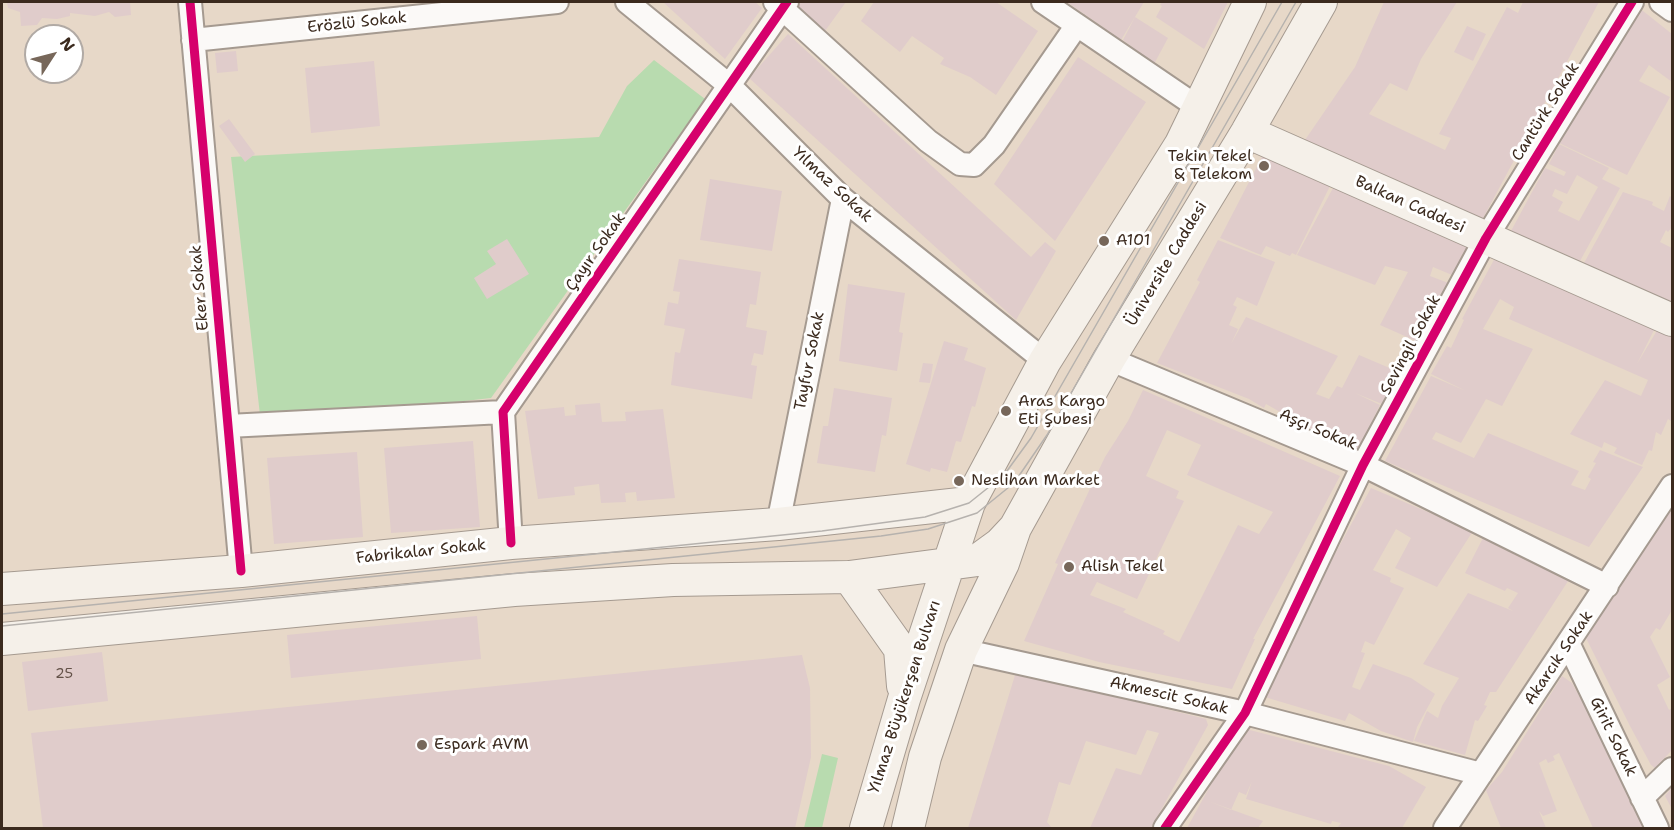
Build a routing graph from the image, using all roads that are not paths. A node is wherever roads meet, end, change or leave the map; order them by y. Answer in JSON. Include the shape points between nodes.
{"nodes":[{"id":1,"x":190,"y":2,"type":"edge"},
{"id":2,"x":557,"y":2,"type":"edge"},
{"id":3,"x":627,"y":2,"type":"edge"},
{"id":4,"x":1043,"y":2,"type":"edge"},
{"id":5,"x":1250,"y":2,"type":"edge"},
{"id":6,"x":1321,"y":2,"type":"edge"},
{"id":7,"x":1632,"y":2,"type":"edge"},
{"id":8,"x":782,"y":4,"type":"edge"},
{"id":9,"x":1077,"y":25,"type":"junction"},
{"id":10,"x":193,"y":40,"type":"junction"},
{"id":11,"x":730,"y":86,"type":"junction"},
{"id":12,"x":1199,"y":108,"type":"junction"},
{"id":13,"x":1247,"y":132,"type":"junction"},
{"id":14,"x":843,"y":199,"type":"junction"},
{"id":15,"x":1486,"y":238,"type":"junction"},
{"id":16,"x":1672,"y":320,"type":"edge"},
{"id":17,"x":1109,"y":359,"type":"junction"},
{"id":18,"x":1045,"y":361,"type":"junction"},
{"id":19,"x":503,"y":412,"type":"junction"},
{"id":20,"x":228,"y":426,"type":"junction"},
{"id":21,"x":1363,"y":465,"type":"junction"},
{"id":22,"x":1672,"y":486,"type":"edge"},
{"id":23,"x":969,"y":503,"type":"junction"},
{"id":24,"x":778,"y":524,"type":"junction"},
{"id":25,"x":512,"y":543,"type":"junction"},
{"id":26,"x":1006,"y":545,"type":"junction"},
{"id":27,"x":947,"y":566,"type":"junction"},
{"id":28,"x":241,"y":571,"type":"junction"},
{"id":29,"x":849,"y":578,"type":"junction"},
{"id":30,"x":1607,"y":586,"type":"junction"},
{"id":31,"x":2,"y":589,"type":"edge"},
{"id":32,"x":2,"y":639,"type":"edge"},
{"id":33,"x":1569,"y":645,"type":"junction"},
{"id":34,"x":961,"y":650,"type":"junction"},
{"id":35,"x":903,"y":699,"type":"junction"},
{"id":36,"x":1245,"y":713,"type":"junction"},
{"id":37,"x":1672,"y":769,"type":"edge"},
{"id":38,"x":1480,"y":774,"type":"junction"},
{"id":39,"x":1642,"y":798,"type":"junction"},
{"id":40,"x":1462,"y":818,"type":"edge"},
{"id":41,"x":866,"y":828,"type":"edge"},
{"id":42,"x":908,"y":828,"type":"edge"},
{"id":43,"x":1165,"y":828,"type":"edge"},
{"id":44,"x":1445,"y":828,"type":"edge"},
{"id":45,"x":1657,"y":828,"type":"edge"}],
"edges":[{"from":1,"to":10,"type":"street","name":"Eker Sokak"},
{"from":2,"to":10,"type":"street","name":"Erözlü Sokak"},
{"from":3,"to":11,"type":"street","name":"Yılmaz Sokak"},
{"from":4,"to":9,"type":"street"},
{"from":5,"to":12,"type":"main road","name":"Yılmaz Büyükerşen Bulvarı"},
{"from":6,"to":13,"type":"main road","name":"Üniversite Caddesi"},
{"from":7,"to":15,"type":"street","name":"Cantürk Sokak"},
{"from":8,"to":9,"type":"street","via":[[928,141],[960,164],[974,165],[994,146]]},
{"from":8,"to":11,"type":"street","name":"Çayır Sokak"},
{"from":9,"to":12,"type":"street"},
{"from":10,"to":20,"type":"street","name":"Eker Sokak"},
{"from":11,"to":14,"type":"street","name":"Yılmaz Sokak"},
{"from":11,"to":19,"type":"street","name":"Çayır Sokak"},
{"from":12,"to":18,"type":"main road","name":"Yılmaz Büyükerşen Bulvarı","via":[[1181,144]]},
{"from":13,"to":15,"type":"main road","name":"Balkan Caddesi"},
{"from":13,"to":17,"type":"main road","name":"Üniversite Caddesi"},
{"from":14,"to":18,"type":"street","name":"Yılmaz Sokak"},
{"from":14,"to":24,"type":"street","name":"Tayfur Sokak"},
{"from":15,"to":16,"type":"main road","name":"Balkan Caddesi"},
{"from":15,"to":21,"type":"street","name":"Sevingil Sokak"},
{"from":17,"to":21,"type":"street","name":"Aşçı Sokak"},
{"from":17,"to":26,"type":"main road","name":"Üniversite Caddesi"},
{"from":18,"to":23,"type":"main road","name":"Yılmaz Büyükerşen Bulvarı"},
{"from":19,"to":20,"type":"street"},
{"from":19,"to":25,"type":"street"},
{"from":20,"to":28,"type":"street","name":"Eker Sokak"},
{"from":21,"to":30,"type":"street","name":"Aşçı Sokak"},
{"from":21,"to":36,"type":"street","name":"Sevingil Sokak"},
{"from":22,"to":30,"type":"street","name":"Akarcık Sokak"},
{"from":23,"to":24,"type":"main road","name":"Fabrikalar Sokak"},
{"from":23,"to":26,"type":"main road"},
{"from":23,"to":27,"type":"main road","name":"Yılmaz Büyükerşen Bulvarı"},
{"from":24,"to":25,"type":"main road","name":"Fabrikalar Sokak"},
{"from":25,"to":28,"type":"main road","name":"Fabrikalar Sokak"},
{"from":26,"to":27,"type":"main road","via":[[978,560]]},
{"from":26,"to":34,"type":"main road"},
{"from":27,"to":29,"type":"main road"},
{"from":27,"to":35,"type":"main road","name":"Yılmaz Büyükerşen Bulvarı"},
{"from":28,"to":31,"type":"main road","name":"Fabrikalar Sokak"},
{"from":29,"to":32,"type":"main road","via":[[673,580],[514,590]]},
{"from":29,"to":35,"type":"main road","via":[[900,649]]},
{"from":30,"to":33,"type":"street","name":"Akarcık Sokak"},
{"from":33,"to":38,"type":"street","name":"Akarcık Sokak"},
{"from":33,"to":39,"type":"street","name":"Girit Sokak"},
{"from":34,"to":36,"type":"street","name":"Akmescit Sokak"},
{"from":34,"to":42,"type":"main road","via":[[925,757]]},
{"from":35,"to":41,"type":"main road","name":"Yılmaz Büyükerşen Bulvarı"},
{"from":36,"to":38,"type":"street","name":"Akmescit Sokak"},
{"from":36,"to":43,"type":"street"},
{"from":37,"to":39,"type":"street"},
{"from":38,"to":40,"type":"street","name":"Akarcık Sokak"},
{"from":39,"to":45,"type":"street","name":"Girit Sokak"},
{"from":40,"to":44,"type":"street","name":"Akarcık Sokak"}]}
